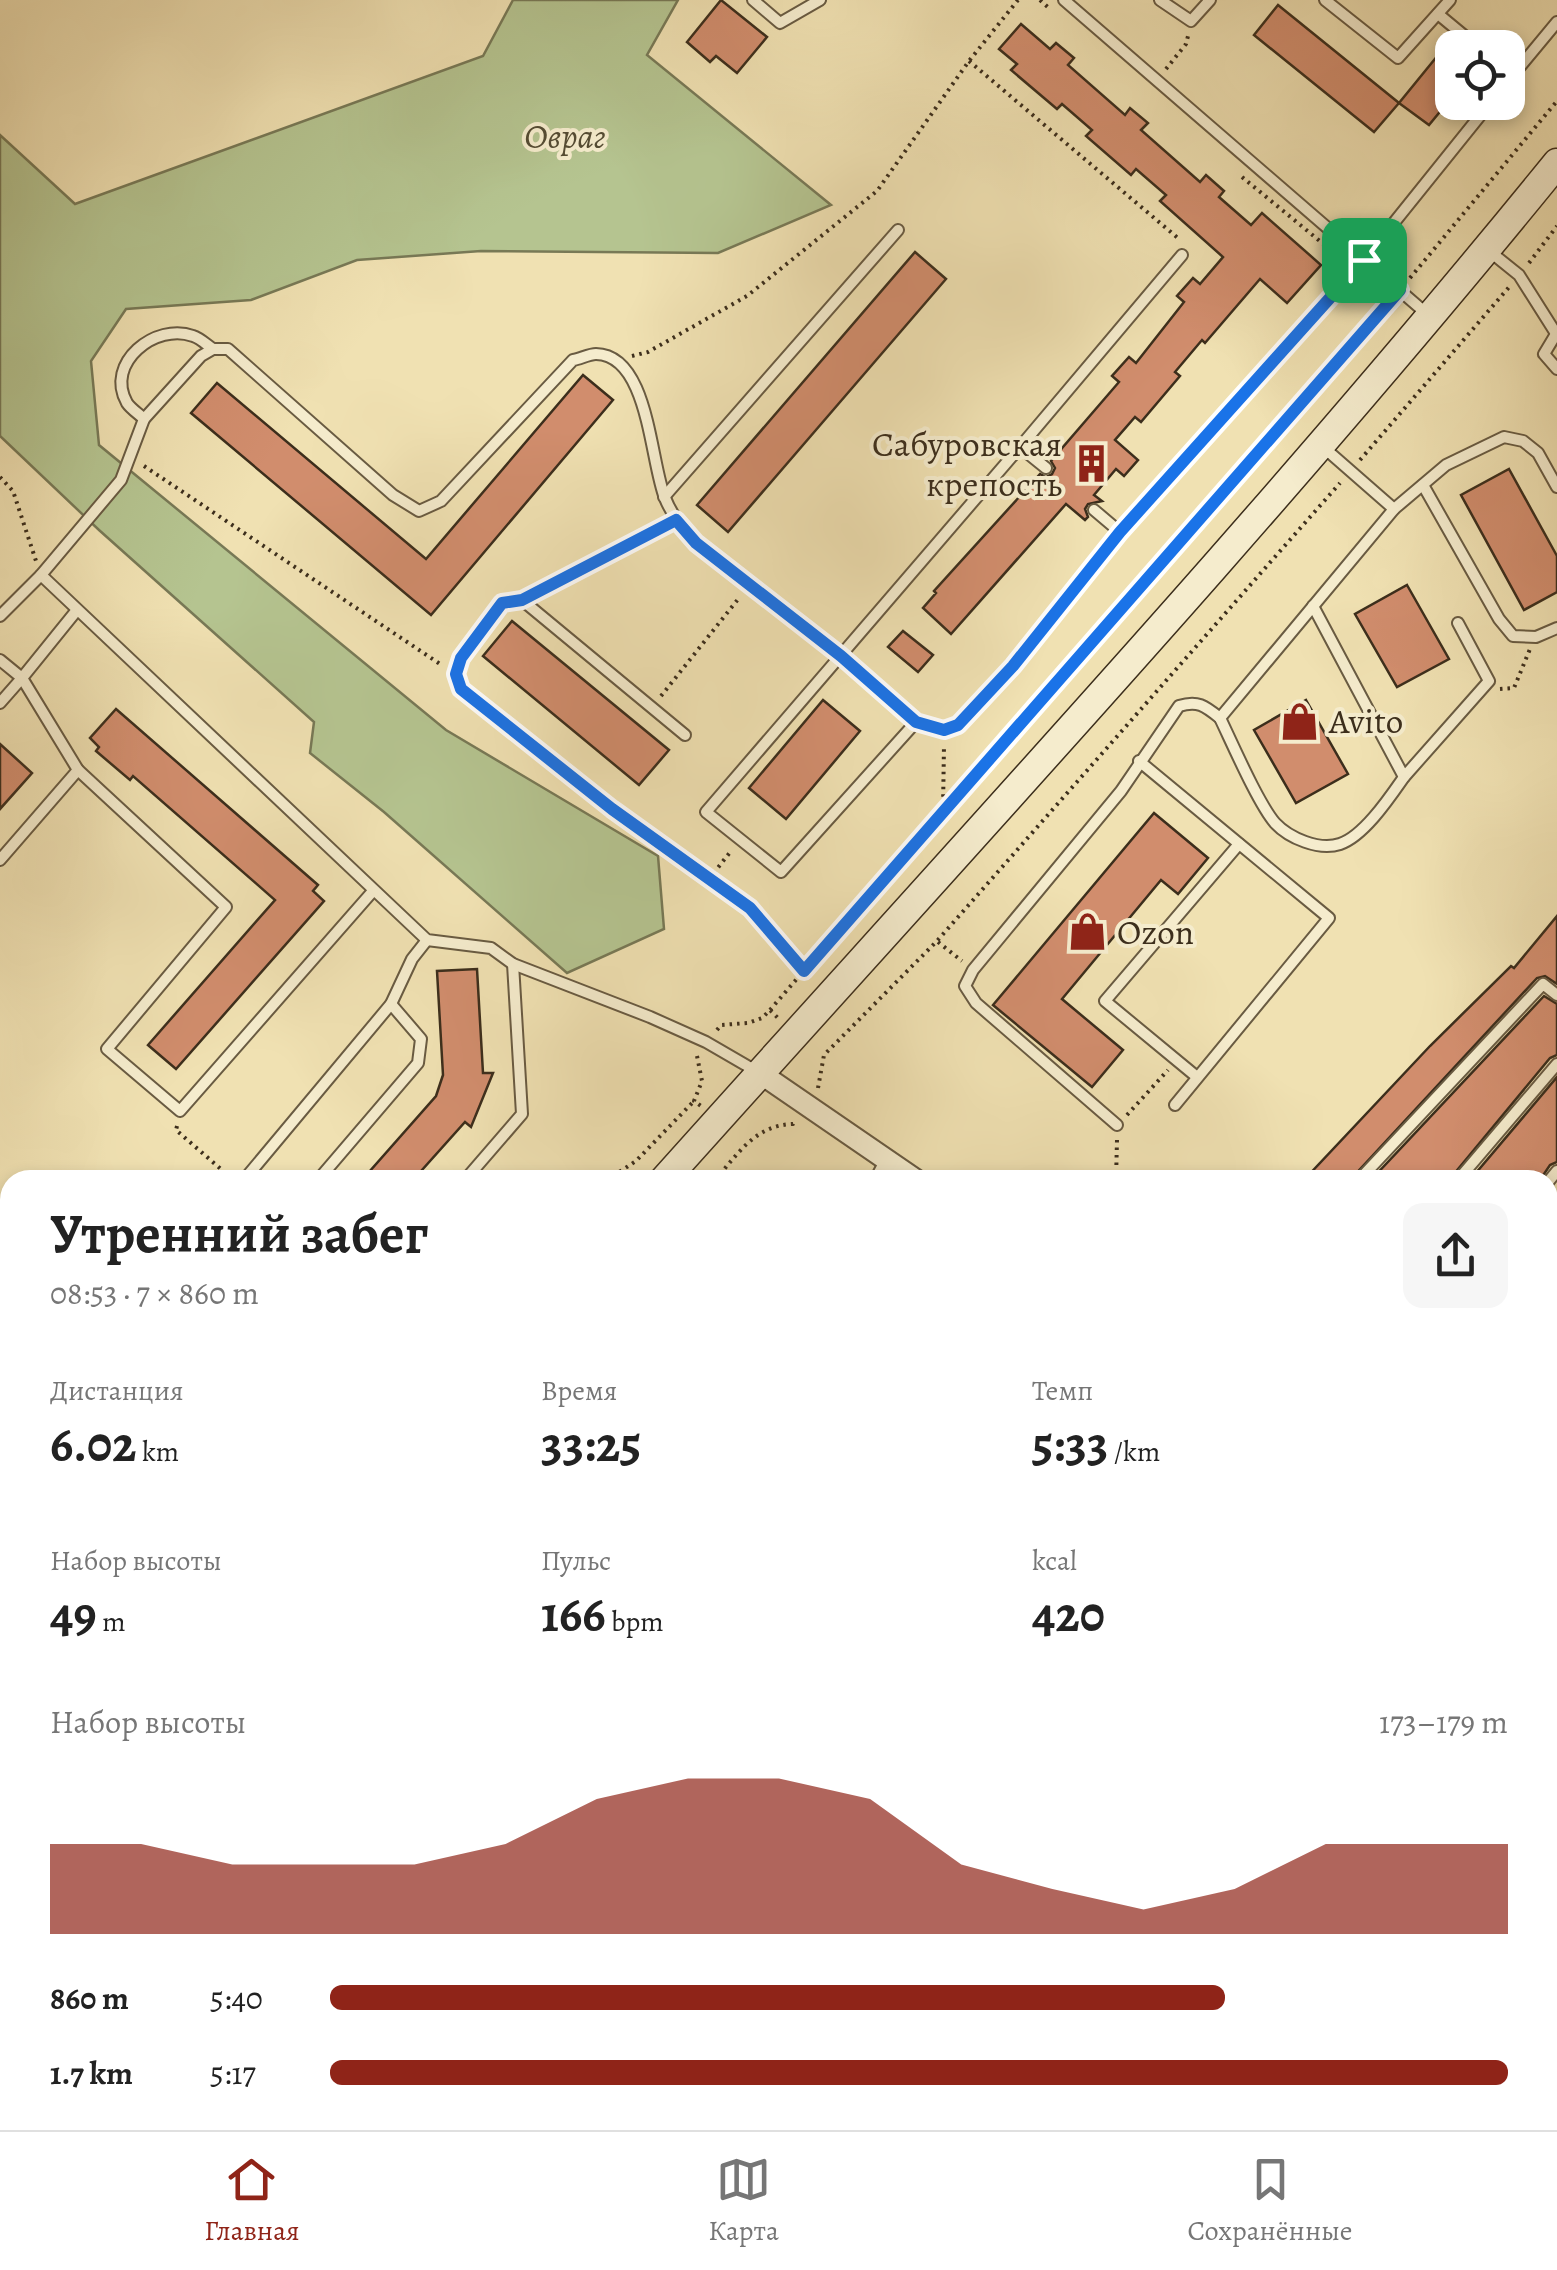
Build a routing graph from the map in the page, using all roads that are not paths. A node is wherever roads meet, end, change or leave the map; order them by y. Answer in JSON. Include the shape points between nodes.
{"nodes":[{"id":1,"x":752,"y":0,"type":"edge"},
{"id":2,"x":820,"y":0,"type":"edge"},
{"id":3,"x":1064,"y":0,"type":"edge"},
{"id":4,"x":1160,"y":0,"type":"edge"},
{"id":5,"x":1210,"y":0,"type":"edge"},
{"id":6,"x":1325,"y":0,"type":"edge"},
{"id":7,"x":1450,"y":0,"type":"edge"},
{"id":8,"x":1438,"y":14,"type":"junction"},
{"id":9,"x":1557,"y":22,"type":"edge"},
{"id":10,"x":1457,"y":30,"type":"edge"},
{"id":11,"x":1525,"y":58,"type":"edge"},
{"id":12,"x":1476,"y":120,"type":"edge"},
{"id":13,"x":1557,"y":164,"type":"edge"},
{"id":14,"x":898,"y":230,"type":"dead end"},
{"id":15,"x":1487,"y":250,"type":"junction"},
{"id":16,"x":1182,"y":255,"type":"road end"},
{"id":17,"x":1364,"y":260,"type":"junction"},
{"id":18,"x":1432,"y":318,"type":"junction"},
{"id":19,"x":1556,"y":334,"type":"edge"},
{"id":20,"x":213,"y":349,"type":"junction"},
{"id":21,"x":1557,"y":369,"type":"edge"},
{"id":22,"x":144,"y":419,"type":"junction"},
{"id":23,"x":1321,"y":445,"type":"junction"},
{"id":24,"x":1020,"y":447,"type":"junction"},
{"id":25,"x":1046,"y":468,"type":"dead end"},
{"id":26,"x":1423,"y":485,"type":"junction"},
{"id":27,"x":1557,"y":487,"type":"edge"},
{"id":28,"x":664,"y":497,"type":"junction"},
{"id":29,"x":1094,"y":510,"type":"dead end"},
{"id":30,"x":1394,"y":510,"type":"junction"},
{"id":31,"x":676,"y":520,"type":"junction"},
{"id":32,"x":1120,"y":532,"type":"junction"},
{"id":33,"x":40,"y":575,"type":"junction"},
{"id":34,"x":522,"y":600,"type":"junction"},
{"id":35,"x":1313,"y":606,"type":"junction"},
{"id":36,"x":77,"y":610,"type":"junction"},
{"id":37,"x":0,"y":616,"type":"edge"},
{"id":38,"x":1458,"y":623,"type":"dead end"},
{"id":39,"x":1557,"y":628,"type":"edge"},
{"id":40,"x":841,"y":656,"type":"junction"},
{"id":41,"x":0,"y":660,"type":"edge"},
{"id":42,"x":22,"y":678,"type":"junction"},
{"id":43,"x":0,"y":702,"type":"edge"},
{"id":44,"x":1220,"y":718,"type":"junction"},
{"id":45,"x":916,"y":722,"type":"junction"},
{"id":46,"x":684,"y":734,"type":"dead end"},
{"id":47,"x":1138,"y":761,"type":"junction"},
{"id":48,"x":78,"y":770,"type":"junction"},
{"id":49,"x":1404,"y":777,"type":"junction"},
{"id":50,"x":612,"y":809,"type":"road end"},
{"id":51,"x":1239,"y":844,"type":"junction"},
{"id":52,"x":0,"y":860,"type":"edge"},
{"id":53,"x":373,"y":891,"type":"junction"},
{"id":54,"x":427,"y":940,"type":"junction"},
{"id":55,"x":513,"y":964,"type":"junction"},
{"id":56,"x":1557,"y":995,"type":"edge"},
{"id":57,"x":391,"y":1004,"type":"junction"},
{"id":58,"x":1557,"y":1064,"type":"edge"},
{"id":59,"x":760,"y":1073,"type":"junction"},
{"id":60,"x":1197,"y":1077,"type":"junction"},
{"id":61,"x":1175,"y":1104,"type":"dead end"},
{"id":62,"x":1117,"y":1125,"type":"dead end"},
{"id":63,"x":886,"y":1158,"type":"junction"},
{"id":64,"x":252,"y":1170,"type":"edge"},
{"id":65,"x":327,"y":1170,"type":"edge"},
{"id":66,"x":474,"y":1170,"type":"edge"},
{"id":67,"x":673,"y":1170,"type":"edge"},
{"id":68,"x":881,"y":1170,"type":"edge"},
{"id":69,"x":902,"y":1170,"type":"edge"},
{"id":70,"x":1368,"y":1170,"type":"edge"},
{"id":71,"x":1467,"y":1170,"type":"edge"}],
"edges":[{"from":1,"to":2,"type":"lane","via":[[780,24]]},
{"from":3,"to":17,"type":"lane"},
{"from":4,"to":5,"type":"lane","via":[[1192,21]]},
{"from":6,"to":8,"type":"lane","via":[[1398,58]]},
{"from":7,"to":8,"type":"lane"},
{"from":8,"to":10,"type":"lane"},
{"from":9,"to":11,"type":"lane"},
{"from":12,"to":17,"type":"lane"},
{"from":13,"to":15,"type":"main road"},
{"from":14,"to":28,"type":"lane"},
{"from":15,"to":18,"type":"main road"},
{"from":15,"to":19,"type":"lane","via":[[1519,276]]},
{"from":16,"to":24,"type":"lane"},
{"from":17,"to":18,"type":"lane"},
{"from":17,"to":32,"type":"lane"},
{"from":18,"to":23,"type":"main road"},
{"from":19,"to":21,"type":"lane","via":[[1544,354]]},
{"from":20,"to":22,"type":"lane"},
{"from":20,"to":22,"type":"lane","via":[[194,336],[172,333],[152,337],[131,356],[123,391]]},
{"from":20,"to":28,"type":"lane","via":[[228,349],[418,511],[442,501],[574,360],[595,354],[618,360],[637,386]]},
{"from":22,"to":33,"type":"lane","via":[[121,480]]},
{"from":23,"to":30,"type":"lane"},
{"from":23,"to":59,"type":"main road"},
{"from":24,"to":25,"type":"lane"},
{"from":24,"to":40,"type":"lane"},
{"from":26,"to":27,"type":"lane","via":[[1504,437],[1538,453]]},
{"from":26,"to":30,"type":"lane"},
{"from":26,"to":39,"type":"lane","via":[[1513,636],[1536,638]]},
{"from":28,"to":31,"type":"lane"},
{"from":29,"to":32,"type":"lane"},
{"from":30,"to":35,"type":"lane"},
{"from":31,"to":34,"type":"lane"},
{"from":31,"to":40,"type":"lane","via":[[696,543]]},
{"from":32,"to":45,"type":"lane","via":[[974,711],[944,730]]},
{"from":33,"to":36,"type":"lane"},
{"from":33,"to":37,"type":"lane"},
{"from":34,"to":46,"type":"lane"},
{"from":34,"to":50,"type":"lane","via":[[502,603],[461,658],[461,689]]},
{"from":35,"to":44,"type":"lane"},
{"from":35,"to":49,"type":"lane"},
{"from":36,"to":42,"type":"lane"},
{"from":36,"to":53,"type":"lane"},
{"from":38,"to":49,"type":"lane","via":[[1489,681]]},
{"from":40,"to":45,"type":"lane"},
{"from":40,"to":45,"type":"lane","via":[[706,812],[781,872]]},
{"from":41,"to":42,"type":"lane"},
{"from":42,"to":43,"type":"lane"},
{"from":42,"to":48,"type":"lane"},
{"from":44,"to":47,"type":"lane","via":[[1204,704],[1179,706]]},
{"from":44,"to":49,"type":"lane","via":[[1274,821],[1292,837],[1342,844],[1380,811]]},
{"from":47,"to":51,"type":"lane"},
{"from":47,"to":62,"type":"lane","via":[[965,986],[976,1003]]},
{"from":48,"to":52,"type":"lane"},
{"from":48,"to":53,"type":"lane","via":[[226,907],[107,1049],[180,1111]]},
{"from":51,"to":60,"type":"lane","via":[[1329,918]]},
{"from":51,"to":60,"type":"lane","via":[[1105,1002]]},
{"from":53,"to":54,"type":"lane"},
{"from":54,"to":55,"type":"lane","via":[[491,948]]},
{"from":54,"to":57,"type":"lane"},
{"from":55,"to":59,"type":"lane","via":[[706,1042]]},
{"from":55,"to":66,"type":"lane","via":[[522,1114]]},
{"from":56,"to":70,"type":"lane","via":[[1543,984]]},
{"from":57,"to":64,"type":"lane"},
{"from":57,"to":65,"type":"lane","via":[[421,1039],[418,1064]]},
{"from":58,"to":71,"type":"lane"},
{"from":59,"to":63,"type":"street"},
{"from":59,"to":67,"type":"main road"},
{"from":60,"to":61,"type":"lane"},
{"from":63,"to":68,"type":"lane"},
{"from":63,"to":69,"type":"street"}]}
